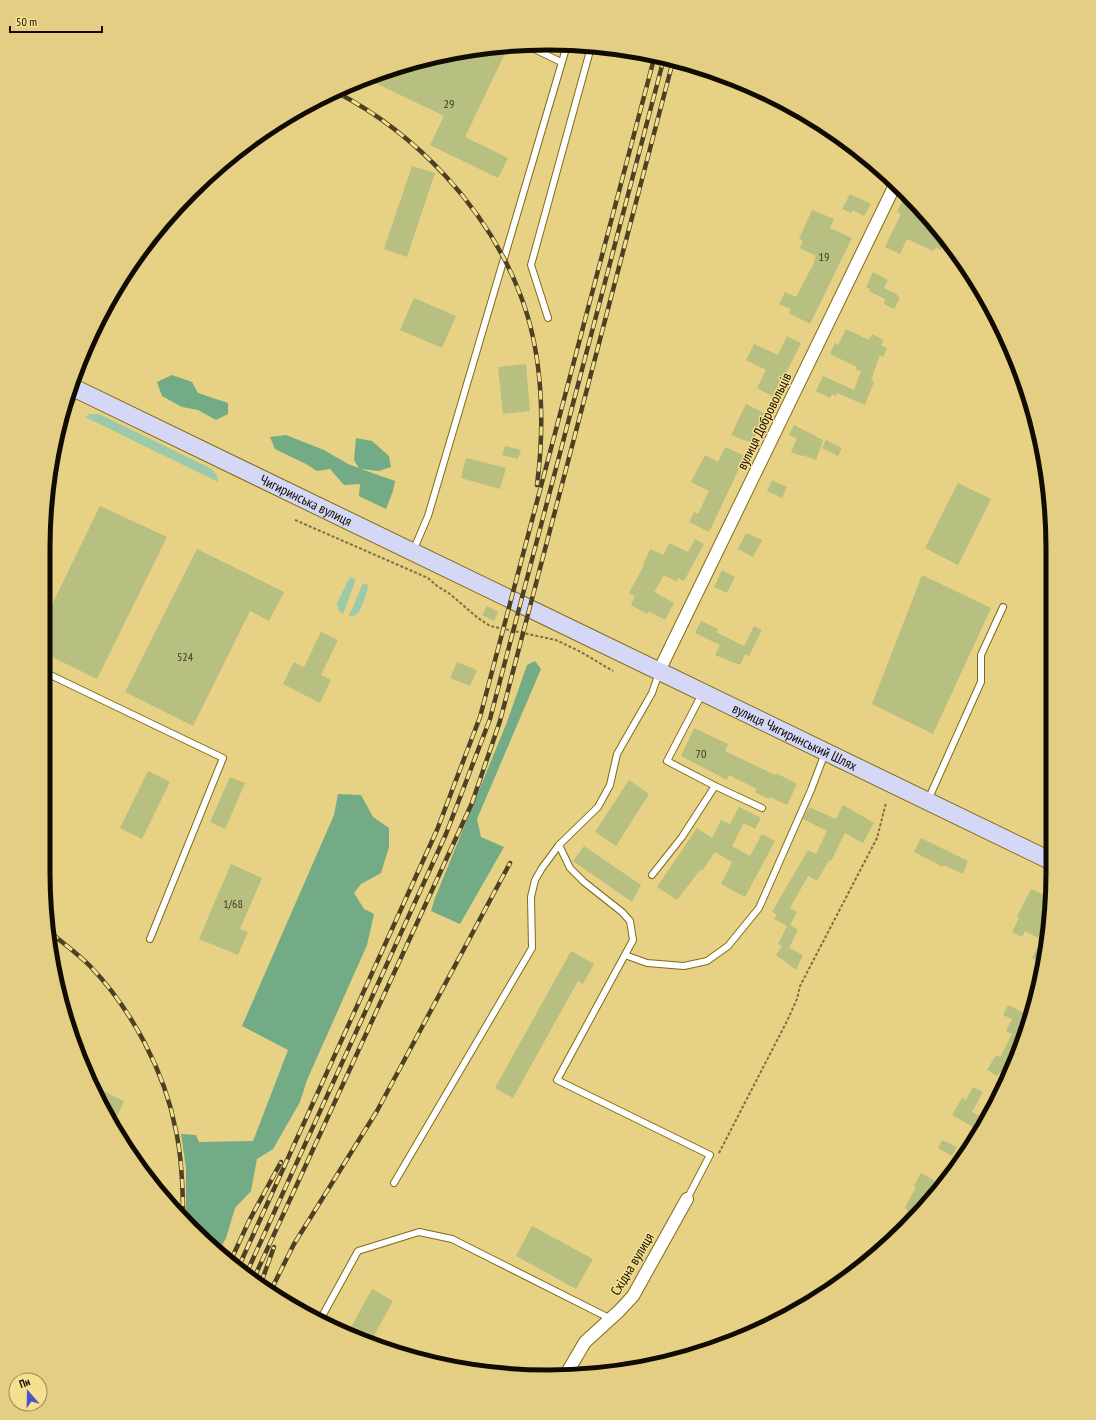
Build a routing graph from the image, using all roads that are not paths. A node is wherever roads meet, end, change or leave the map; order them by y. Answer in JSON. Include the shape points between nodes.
{"nodes":[{"id":1,"x":537,"y":50,"type":"edge"},
{"id":2,"x":565,"y":51,"type":"edge"},
{"id":3,"x":590,"y":52,"type":"edge"},
{"id":4,"x":561,"y":62,"type":"junction"},
{"id":5,"x":893,"y":189,"type":"edge"},
{"id":6,"x":548,"y":318,"type":"dead end"},
{"id":7,"x":76,"y":389,"type":"edge"},
{"id":8,"x":413,"y":552,"type":"junction"},
{"id":9,"x":1003,"y":607,"type":"dead end"},
{"id":10,"x":540,"y":614,"type":"joint"},
{"id":11,"x":659,"y":671,"type":"junction"},
{"id":12,"x":50,"y":675,"type":"edge"},
{"id":13,"x":703,"y":693,"type":"junction"},
{"id":14,"x":826,"y":752,"type":"junction"},
{"id":15,"x":715,"y":786,"type":"junction"},
{"id":16,"x":928,"y":801,"type":"junction"},
{"id":17,"x":762,"y":808,"type":"dead end"},
{"id":18,"x":559,"y":845,"type":"junction"},
{"id":19,"x":1046,"y":859,"type":"edge"},
{"id":20,"x":652,"y":875,"type":"dead end"},
{"id":21,"x":150,"y":940,"type":"dead end"},
{"id":22,"x":625,"y":955,"type":"junction"},
{"id":23,"x":394,"y":1183,"type":"dead end"},
{"id":24,"x":687,"y":1199,"type":"joint"},
{"id":25,"x":322,"y":1316,"type":"edge"},
{"id":26,"x":611,"y":1319,"type":"junction"},
{"id":27,"x":569,"y":1369,"type":"edge"}],
"edges":[{"from":1,"to":4,"type":"lane"},
{"from":2,"to":4,"type":"lane"},
{"from":3,"to":6,"type":"lane","via":[[531,265]]},
{"from":4,"to":8,"type":"lane","via":[[428,516]]},
{"from":5,"to":11,"type":"street","name":"вулиця Добровольців"},
{"from":7,"to":8,"type":"main road","name":"Чигиринська вулиця"},
{"from":8,"to":10,"type":"main road","name":"Чигиринська вулиця"},
{"from":9,"to":16,"type":"lane","via":[[980,655],[981,682]]},
{"from":10,"to":11,"type":"main road","name":"вулиця Чигиринський Шлях"},
{"from":11,"to":13,"type":"main road","name":"вулиця Чигиринський Шлях"},
{"from":11,"to":18,"type":"lane","via":[[652,693],[617,754],[610,785],[598,807]]},
{"from":12,"to":21,"type":"lane","via":[[223,758]]},
{"from":13,"to":14,"type":"main road","name":"вулиця Чигиринський Шлях"},
{"from":13,"to":15,"type":"lane","via":[[667,761]]},
{"from":14,"to":16,"type":"main road","name":"вулиця Чигиринський Шлях"},
{"from":14,"to":22,"type":"lane","via":[[759,908],[728,946],[707,962],[684,966],[647,963]]},
{"from":15,"to":17,"type":"lane"},
{"from":15,"to":20,"type":"lane","via":[[682,837]]},
{"from":16,"to":19,"type":"main road","name":"вулиця Чигиринський Шлях"},
{"from":18,"to":22,"type":"lane","via":[[570,868],[622,912],[630,922],[633,940]]},
{"from":18,"to":23,"type":"lane","via":[[542,868],[531,897],[532,948]]},
{"from":22,"to":24,"type":"lane","via":[[557,1080],[710,1155]]},
{"from":24,"to":26,"type":"street","name":"Східна вулиця","via":[[633,1296]]},
{"from":25,"to":26,"type":"lane","via":[[358,1251],[419,1232],[452,1239]]},
{"from":26,"to":27,"type":"street","name":"Східна вулиця","via":[[585,1342]]}]}
